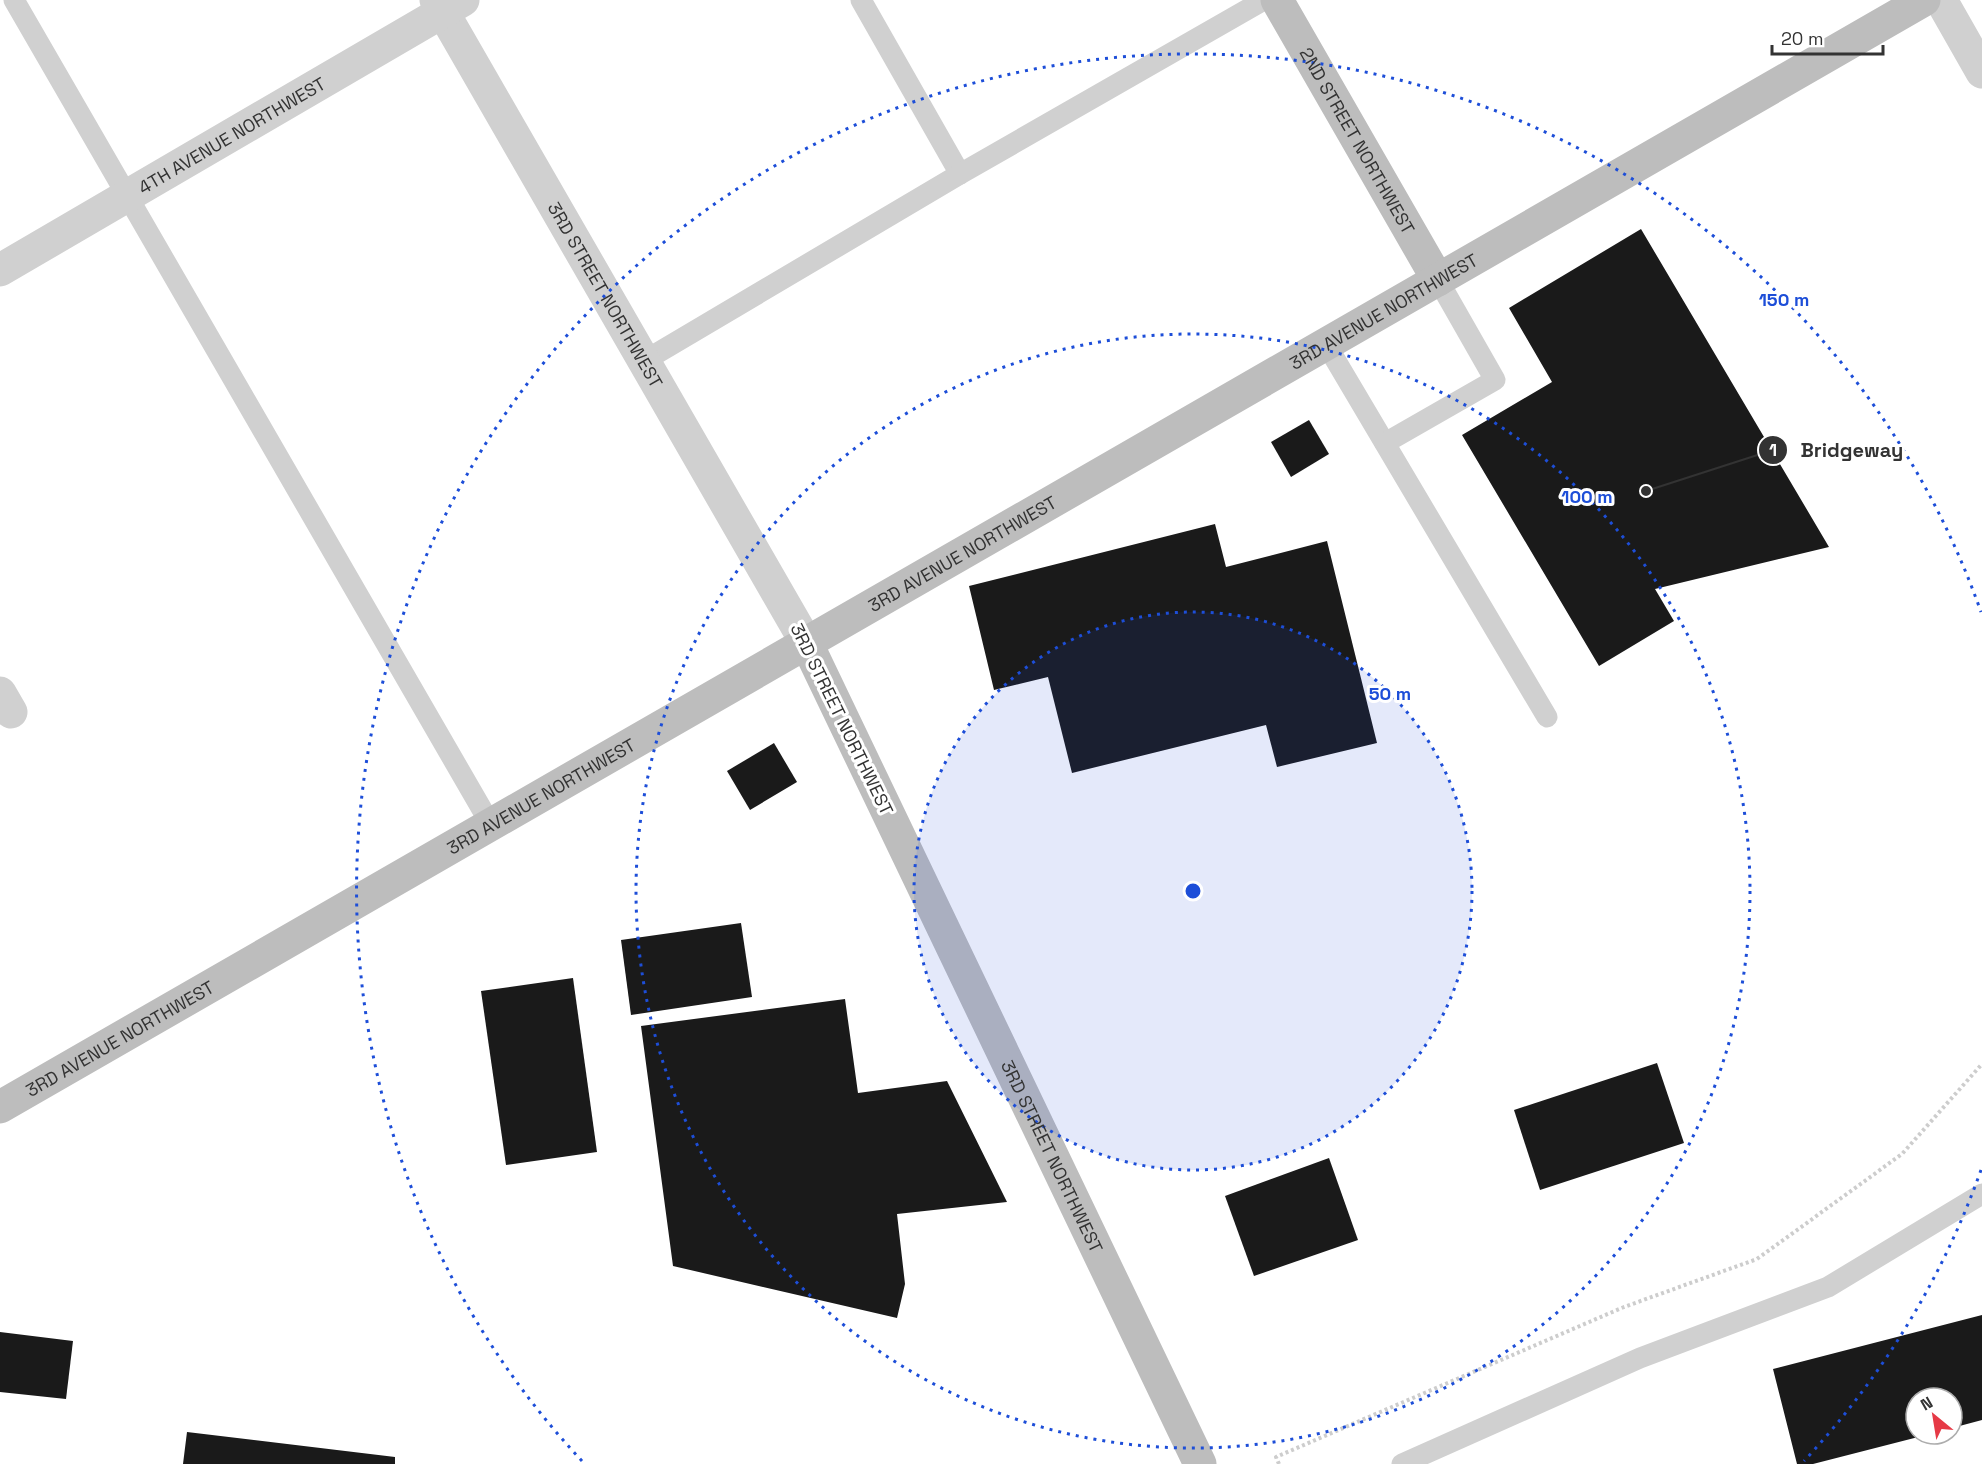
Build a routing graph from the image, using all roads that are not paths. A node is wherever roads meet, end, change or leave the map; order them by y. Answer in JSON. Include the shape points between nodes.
{"nodes":[{"id":1,"x":14,"y":0,"type":"edge"},
{"id":2,"x":861,"y":0,"type":"edge"},
{"id":3,"x":1264,"y":0,"type":"edge"},
{"id":4,"x":1277,"y":0,"type":"edge"},
{"id":5,"x":1924,"y":0,"type":"edge"},
{"id":6,"x":1941,"y":0,"type":"edge"},
{"id":7,"x":447,"y":4,"type":"edge"},
{"id":8,"x":1982,"y":72,"type":"edge"},
{"id":9,"x":960,"y":174,"type":"junction"},
{"id":10,"x":127,"y":196,"type":"junction"},
{"id":11,"x":0,"y":270,"type":"edge"},
{"id":12,"x":1438,"y":280,"type":"junction"},
{"id":13,"x":1326,"y":344,"type":"junction"},
{"id":14,"x":644,"y":361,"type":"junction"},
{"id":15,"x":1385,"y":443,"type":"junction"},
{"id":16,"x":807,"y":644,"type":"junction"},
{"id":17,"x":1547,"y":717,"type":"dead end"},
{"id":18,"x":491,"y":825,"type":"junction"},
{"id":19,"x":0,"y":1107,"type":"edge"},
{"id":20,"x":1982,"y":1194,"type":"edge"},
{"id":21,"x":1200,"y":1464,"type":"edge"},
{"id":22,"x":1402,"y":1464,"type":"edge"}],
"edges":[{"from":1,"to":10,"type":"lane"},
{"from":2,"to":9,"type":"lane"},
{"from":3,"to":9,"type":"lane"},
{"from":4,"to":12,"type":"main road","name":"2ND STREET NORTHWEST"},
{"from":5,"to":12,"type":"main road","name":"3RD AVENUE NORTHWEST"},
{"from":6,"to":8,"type":"street"},
{"from":7,"to":10,"type":"street","name":"4TH AVENUE NORTHWEST"},
{"from":7,"to":14,"type":"street","name":"3RD STREET NORTHWEST"},
{"from":9,"to":14,"type":"lane"},
{"from":10,"to":11,"type":"street","name":"4TH AVENUE NORTHWEST"},
{"from":10,"to":18,"type":"lane"},
{"from":12,"to":13,"type":"main road","name":"3RD AVENUE NORTHWEST"},
{"from":12,"to":15,"type":"lane","via":[[1495,380]]},
{"from":13,"to":15,"type":"lane"},
{"from":13,"to":16,"type":"main road","name":"3RD AVENUE NORTHWEST"},
{"from":14,"to":16,"type":"street","name":"3RD STREET NORTHWEST"},
{"from":15,"to":17,"type":"lane"},
{"from":16,"to":18,"type":"main road","name":"3RD AVENUE NORTHWEST"},
{"from":16,"to":21,"type":"main road","name":"3RD STREET NORTHWEST"},
{"from":18,"to":19,"type":"main road","name":"3RD AVENUE NORTHWEST"},
{"from":20,"to":22,"type":"lane","via":[[1828,1287],[1640,1358]]}]}
